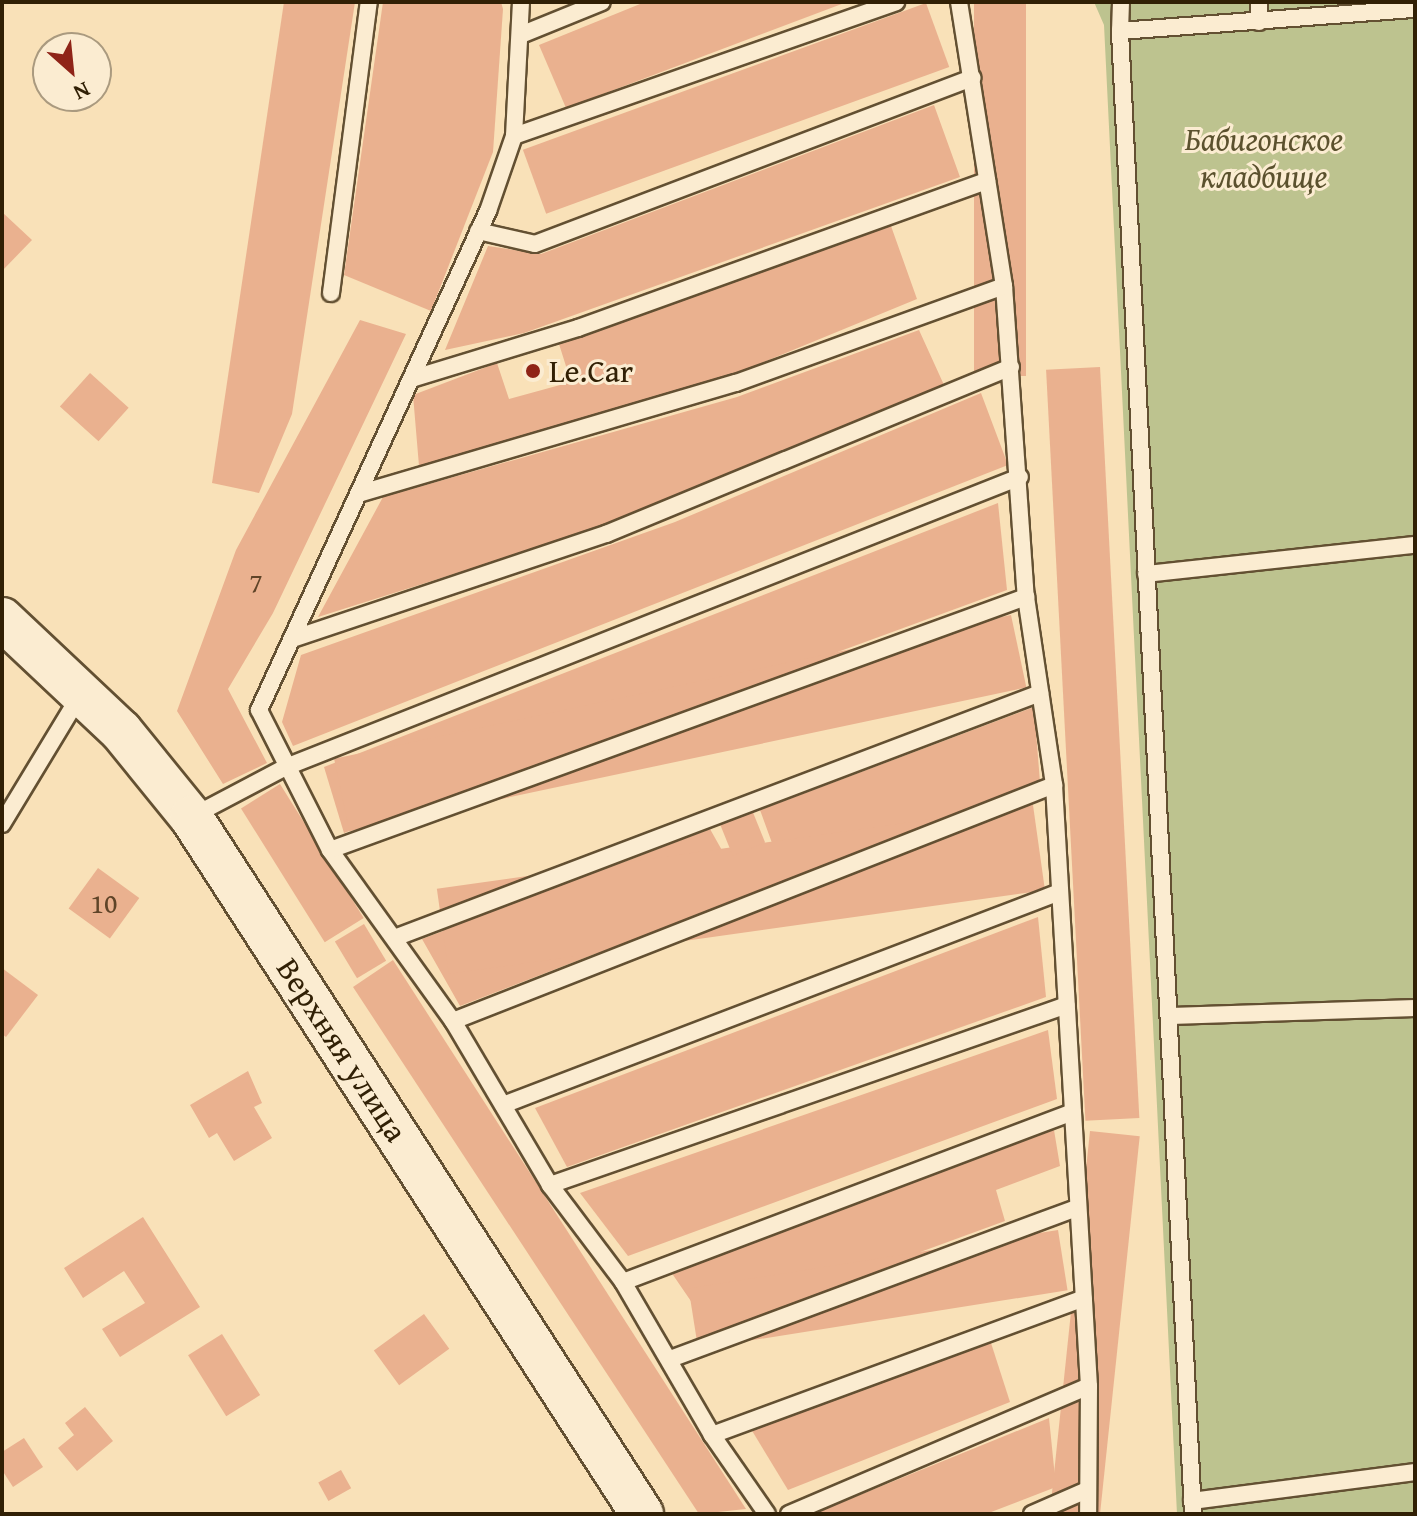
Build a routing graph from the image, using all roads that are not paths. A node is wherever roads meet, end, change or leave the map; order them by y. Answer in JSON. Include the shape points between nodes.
{"nodes":[{"id":1,"x":369,"y":2,"type":"edge"},
{"id":2,"x":521,"y":2,"type":"edge"},
{"id":3,"x":602,"y":2,"type":"edge"},
{"id":4,"x":896,"y":2,"type":"edge"},
{"id":5,"x":959,"y":2,"type":"edge"},
{"id":6,"x":1121,"y":2,"type":"edge"},
{"id":7,"x":1259,"y":2,"type":"edge"},
{"id":8,"x":1415,"y":9,"type":"edge"},
{"id":9,"x":1259,"y":22,"type":"junction"},
{"id":10,"x":1120,"y":31,"type":"junction"},
{"id":11,"x":523,"y":34,"type":"junction"},
{"id":12,"x":973,"y":78,"type":"junction"},
{"id":13,"x":514,"y":136,"type":"junction"},
{"id":14,"x":987,"y":181,"type":"junction"},
{"id":15,"x":478,"y":231,"type":"junction"},
{"id":16,"x":1004,"y":286,"type":"junction"},
{"id":17,"x":331,"y":293,"type":"dead end"},
{"id":18,"x":1011,"y":367,"type":"junction"},
{"id":19,"x":411,"y":379,"type":"junction"},
{"id":20,"x":1020,"y":477,"type":"junction"},
{"id":21,"x":358,"y":494,"type":"junction"},
{"id":22,"x":1415,"y":545,"type":"edge"},
{"id":23,"x":1146,"y":574,"type":"junction"},
{"id":24,"x":1026,"y":597,"type":"junction"},
{"id":25,"x":2,"y":619,"type":"edge"},
{"id":26,"x":292,"y":639,"type":"junction"},
{"id":27,"x":1040,"y":693,"type":"junction"},
{"id":28,"x":81,"y":694,"type":"junction"},
{"id":29,"x":286,"y":767,"type":"junction"},
{"id":30,"x":1054,"y":785,"type":"junction"},
{"id":31,"x":191,"y":817,"type":"junction"},
{"id":32,"x":2,"y":824,"type":"edge"},
{"id":33,"x":330,"y":850,"type":"junction"},
{"id":34,"x":1060,"y":892,"type":"junction"},
{"id":35,"x":397,"y":937,"type":"junction"},
{"id":36,"x":1067,"y":1005,"type":"junction"},
{"id":37,"x":1415,"y":1008,"type":"edge"},
{"id":38,"x":1171,"y":1016,"type":"junction"},
{"id":39,"x":453,"y":1021,"type":"junction"},
{"id":40,"x":503,"y":1105,"type":"junction"},
{"id":41,"x":1073,"y":1112,"type":"junction"},
{"id":42,"x":550,"y":1185,"type":"junction"},
{"id":43,"x":1073,"y":1209,"type":"junction"},
{"id":44,"x":623,"y":1282,"type":"junction"},
{"id":45,"x":1084,"y":1298,"type":"junction"},
{"id":46,"x":673,"y":1358,"type":"junction"},
{"id":47,"x":1089,"y":1386,"type":"junction"},
{"id":48,"x":712,"y":1435,"type":"junction"},
{"id":49,"x":1415,"y":1472,"type":"edge"},
{"id":50,"x":1087,"y":1490,"type":"junction"},
{"id":51,"x":1192,"y":1508,"type":"edge"},
{"id":52,"x":642,"y":1514,"type":"edge"},
{"id":53,"x":767,"y":1514,"type":"edge"},
{"id":54,"x":789,"y":1514,"type":"edge"},
{"id":55,"x":1032,"y":1514,"type":"edge"},
{"id":56,"x":1088,"y":1514,"type":"edge"}],
"edges":[{"from":1,"to":17,"type":"lane"},
{"from":2,"to":11,"type":"lane"},
{"from":3,"to":11,"type":"lane"},
{"from":4,"to":13,"type":"lane"},
{"from":5,"to":12,"type":"lane"},
{"from":6,"to":10,"type":"lane"},
{"from":7,"to":9,"type":"lane"},
{"from":8,"to":9,"type":"lane"},
{"from":9,"to":10,"type":"lane"},
{"from":10,"to":23,"type":"lane"},
{"from":11,"to":13,"type":"lane"},
{"from":12,"to":14,"type":"lane"},
{"from":12,"to":15,"type":"lane","via":[[535,244]]},
{"from":13,"to":15,"type":"lane"},
{"from":14,"to":16,"type":"lane"},
{"from":14,"to":19,"type":"lane","via":[[578,328]]},
{"from":15,"to":19,"type":"lane"},
{"from":16,"to":18,"type":"lane"},
{"from":16,"to":21,"type":"lane","via":[[736,383]]},
{"from":18,"to":20,"type":"lane"},
{"from":18,"to":26,"type":"lane","via":[[606,534]]},
{"from":19,"to":21,"type":"lane"},
{"from":20,"to":24,"type":"lane"},
{"from":20,"to":29,"type":"lane"},
{"from":21,"to":26,"type":"lane"},
{"from":22,"to":23,"type":"lane"},
{"from":23,"to":38,"type":"lane"},
{"from":24,"to":27,"type":"lane"},
{"from":24,"to":33,"type":"lane"},
{"from":25,"to":28,"type":"street","name":"Верхняя улица"},
{"from":26,"to":29,"type":"lane","via":[[259,710]]},
{"from":27,"to":30,"type":"lane"},
{"from":27,"to":35,"type":"lane"},
{"from":28,"to":31,"type":"street","name":"Верхняя улица"},
{"from":28,"to":32,"type":"lane"},
{"from":29,"to":31,"type":"lane"},
{"from":29,"to":33,"type":"lane"},
{"from":30,"to":34,"type":"lane"},
{"from":30,"to":39,"type":"lane"},
{"from":31,"to":52,"type":"street","name":"Верхняя улица"},
{"from":33,"to":35,"type":"lane"},
{"from":34,"to":36,"type":"lane"},
{"from":34,"to":40,"type":"lane"},
{"from":35,"to":39,"type":"lane"},
{"from":36,"to":41,"type":"lane"},
{"from":36,"to":42,"type":"lane"},
{"from":37,"to":38,"type":"lane"},
{"from":38,"to":51,"type":"lane"},
{"from":39,"to":40,"type":"lane"},
{"from":40,"to":42,"type":"lane"},
{"from":41,"to":43,"type":"lane"},
{"from":41,"to":44,"type":"lane"},
{"from":42,"to":44,"type":"lane"},
{"from":43,"to":45,"type":"lane"},
{"from":43,"to":46,"type":"lane"},
{"from":44,"to":46,"type":"lane"},
{"from":45,"to":47,"type":"lane"},
{"from":45,"to":48,"type":"lane"},
{"from":46,"to":48,"type":"lane"},
{"from":47,"to":50,"type":"lane"},
{"from":47,"to":54,"type":"lane"},
{"from":48,"to":53,"type":"lane"},
{"from":49,"to":51,"type":"lane"},
{"from":50,"to":55,"type":"lane"},
{"from":50,"to":56,"type":"lane"}]}
